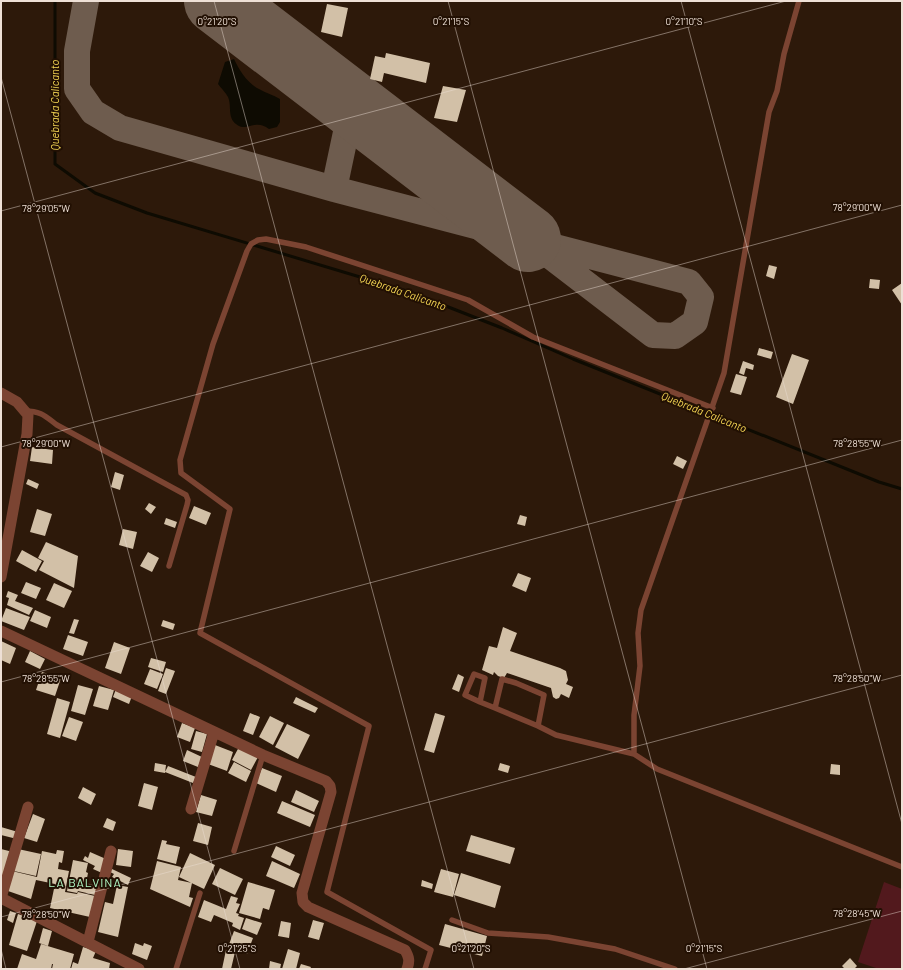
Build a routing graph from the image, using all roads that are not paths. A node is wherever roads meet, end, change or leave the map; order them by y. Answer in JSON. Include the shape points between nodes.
{"nodes":[{"id":1,"x":799,"y":1,"type":"edge"},
{"id":2,"x":1,"y":393,"type":"edge"},
{"id":3,"x":713,"y":408,"type":"junction"},
{"id":4,"x":25,"y":412,"type":"junction"},
{"id":5,"x":169,"y":566,"type":"dead end"},
{"id":6,"x":1,"y":577,"type":"edge"},
{"id":7,"x":1,"y":631,"type":"edge"},
{"id":8,"x":480,"y":702,"type":"junction"},
{"id":9,"x":495,"y":708,"type":"junction"},
{"id":10,"x":538,"y":726,"type":"junction"},
{"id":11,"x":214,"y":732,"type":"junction"},
{"id":12,"x":634,"y":754,"type":"junction"},
{"id":13,"x":264,"y":755,"type":"junction"},
{"id":14,"x":28,"y":807,"type":"dead end"},
{"id":15,"x":191,"y":808,"type":"dead end"},
{"id":16,"x":111,"y":851,"type":"dead end"},
{"id":17,"x":234,"y":851,"type":"dead end"},
{"id":18,"x":902,"y":867,"type":"edge"},
{"id":19,"x":200,"y":893,"type":"dead end"},
{"id":20,"x":1,"y":898,"type":"edge"},
{"id":21,"x":452,"y":920,"type":"dead end"},
{"id":22,"x":88,"y":942,"type":"junction"},
{"id":23,"x":139,"y":969,"type":"edge"},
{"id":24,"x":176,"y":969,"type":"edge"},
{"id":25,"x":407,"y":969,"type":"edge"},
{"id":26,"x":425,"y":969,"type":"edge"},
{"id":27,"x":675,"y":969,"type":"edge"}],
"edges":[{"from":1,"to":3,"type":"lane","via":[[777,91],[769,112],[724,373]]},
{"from":2,"to":4,"type":"street","via":[[17,402]]},
{"from":3,"to":12,"type":"lane","via":[[642,610],[638,633],[640,666],[634,716]]},
{"from":3,"to":26,"type":"lane","via":[[533,337],[468,300],[306,246],[266,239],[251,244],[247,250],[213,344],[180,460],[181,473],[186,478],[230,509],[200,633],[369,726],[327,892],[432,950]]},
{"from":4,"to":5,"type":"lane","via":[[40,412],[58,425],[186,495],[187,505]]},
{"from":4,"to":6,"type":"street","via":[[28,415],[27,434]]},
{"from":7,"to":11,"type":"street"},
{"from":8,"to":8,"type":"lane","via":[[485,678],[474,674],[465,695]]},
{"from":8,"to":9,"type":"lane"},
{"from":9,"to":10,"type":"lane"},
{"from":9,"to":10,"type":"lane","via":[[502,679],[528,687],[544,694]]},
{"from":10,"to":12,"type":"lane","via":[[556,735]]},
{"from":11,"to":13,"type":"street"},
{"from":11,"to":15,"type":"street"},
{"from":12,"to":18,"type":"lane","via":[[657,769]]},
{"from":13,"to":17,"type":"lane"},
{"from":13,"to":25,"type":"street","via":[[326,781],[330,786],[331,792],[302,893],[303,902],[308,907],[405,950],[409,956]]},
{"from":14,"to":20,"type":"street"},
{"from":16,"to":22,"type":"street"},
{"from":19,"to":24,"type":"lane"},
{"from":20,"to":22,"type":"street"},
{"from":21,"to":27,"type":"lane","via":[[488,933],[548,937],[615,949]]},
{"from":22,"to":23,"type":"street"}]}
